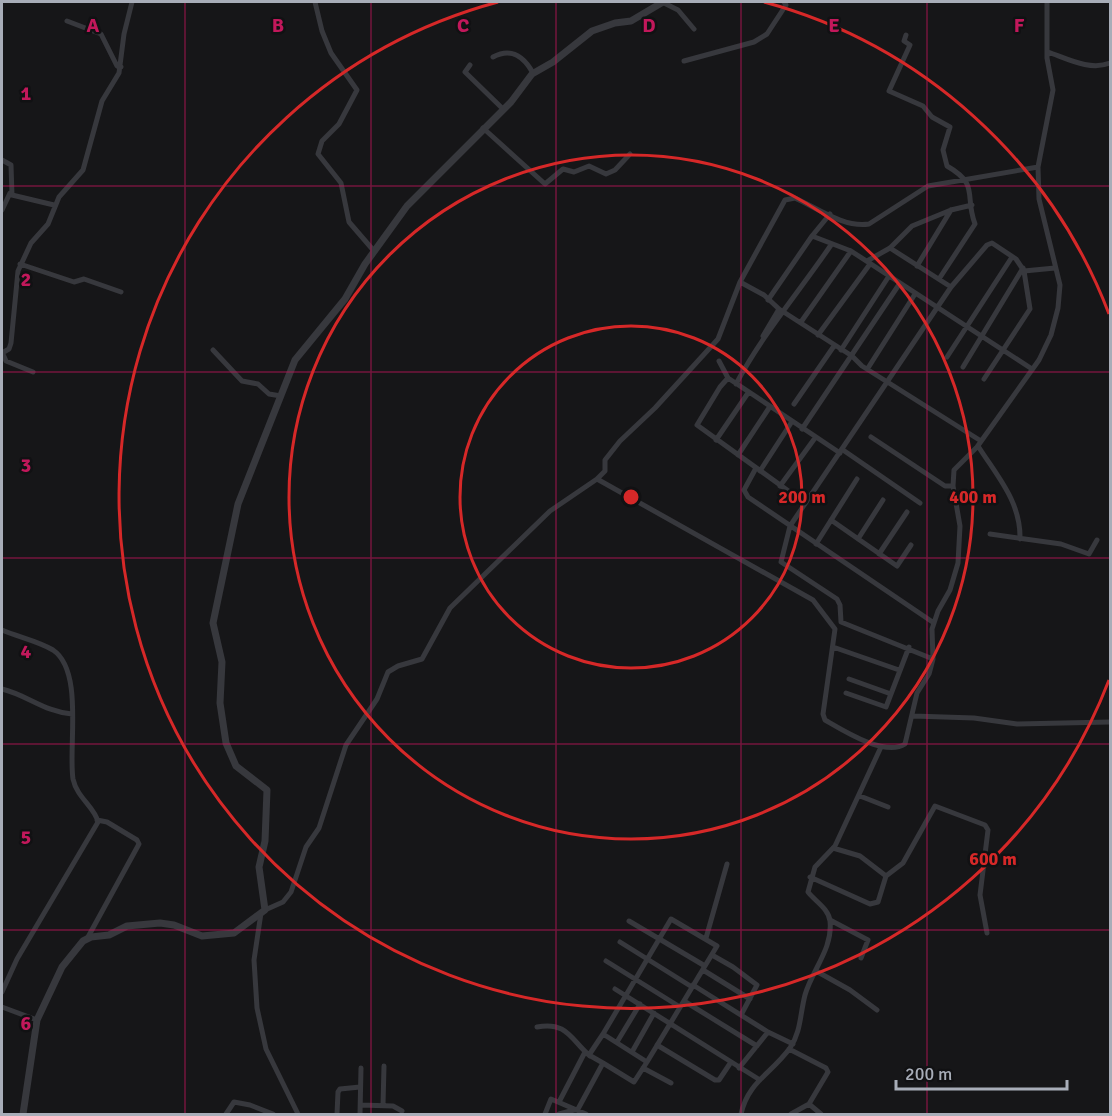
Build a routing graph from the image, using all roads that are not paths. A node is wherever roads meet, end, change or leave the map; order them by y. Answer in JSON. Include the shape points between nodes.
{"nodes":[{"id":1,"x":132,"y":2,"type":"edge"},
{"id":2,"x":315,"y":2,"type":"edge"},
{"id":3,"x":662,"y":2,"type":"edge"},
{"id":4,"x":784,"y":2,"type":"edge"},
{"id":5,"x":1047,"y":2,"type":"edge"},
{"id":6,"x":67,"y":21,"type":"dead end"},
{"id":7,"x":694,"y":28,"type":"dead end"},
{"id":8,"x":906,"y":35,"type":"dead end"},
{"id":9,"x":1048,"y":52,"type":"junction"},
{"id":10,"x":493,"y":57,"type":"dead end"},
{"id":11,"x":684,"y":61,"type":"dead end"},
{"id":12,"x":1110,"y":63,"type":"edge"},
{"id":13,"x":470,"y":65,"type":"dead end"},
{"id":14,"x":121,"y":67,"type":"junction"},
{"id":15,"x":533,"y":73,"type":"junction"},
{"id":16,"x":503,"y":109,"type":"junction"},
{"id":17,"x":483,"y":128,"type":"junction"},
{"id":18,"x":630,"y":154,"type":"dead end"},
{"id":19,"x":2,"y":160,"type":"edge"},
{"id":20,"x":1038,"y":167,"type":"junction"},
{"id":21,"x":966,"y":180,"type":"junction"},
{"id":22,"x":10,"y":193,"type":"junction"},
{"id":23,"x":54,"y":205,"type":"junction"},
{"id":24,"x":972,"y":205,"type":"junction"},
{"id":25,"x":2,"y":210,"type":"edge"},
{"id":26,"x":951,"y":210,"type":"junction"},
{"id":27,"x":830,"y":214,"type":"junction"},
{"id":28,"x":812,"y":236,"type":"junction"},
{"id":29,"x":831,"y":245,"type":"junction"},
{"id":30,"x":891,"y":248,"type":"junction"},
{"id":31,"x":374,"y":251,"type":"junction"},
{"id":32,"x":851,"y":251,"type":"junction"},
{"id":33,"x":1012,"y":257,"type":"junction"},
{"id":34,"x":868,"y":262,"type":"junction"},
{"id":35,"x":20,"y":264,"type":"junction"},
{"id":36,"x":917,"y":267,"type":"junction"},
{"id":37,"x":1055,"y":268,"type":"junction"},
{"id":38,"x":1024,"y":269,"type":"junction"},
{"id":39,"x":889,"y":276,"type":"junction"},
{"id":40,"x":939,"y":279,"type":"junction"},
{"id":41,"x":740,"y":282,"type":"junction"},
{"id":42,"x":900,"y":283,"type":"junction"},
{"id":43,"x":951,"y":287,"type":"junction"},
{"id":44,"x":121,"y":292,"type":"dead end"},
{"id":45,"x":915,"y":294,"type":"junction"},
{"id":46,"x":768,"y":300,"type":"junction"},
{"id":47,"x":939,"y":308,"type":"junction"},
{"id":48,"x":782,"y":311,"type":"junction"},
{"id":49,"x":801,"y":322,"type":"junction"},
{"id":50,"x":967,"y":327,"type":"junction"},
{"id":51,"x":818,"y":335,"type":"junction"},
{"id":52,"x":981,"y":337,"type":"junction"},
{"id":53,"x":834,"y":346,"type":"junction"},
{"id":54,"x":213,"y":350,"type":"dead end"},
{"id":55,"x":841,"y":350,"type":"junction"},
{"id":56,"x":2,"y":352,"type":"edge"},
{"id":57,"x":1003,"y":352,"type":"junction"},
{"id":58,"x":852,"y":356,"type":"junction"},
{"id":59,"x":947,"y":357,"type":"dead end"},
{"id":60,"x":719,"y":361,"type":"dead end"},
{"id":61,"x":963,"y":367,"type":"dead end"},
{"id":62,"x":868,"y":368,"type":"junction"},
{"id":63,"x":1032,"y":369,"type":"junction"},
{"id":64,"x":33,"y":372,"type":"dead end"},
{"id":65,"x":728,"y":378,"type":"junction"},
{"id":66,"x":984,"y":379,"type":"dead end"},
{"id":67,"x":888,"y":383,"type":"junction"},
{"id":68,"x":736,"y":384,"type":"junction"},
{"id":69,"x":748,"y":393,"type":"junction"},
{"id":70,"x":281,"y":396,"type":"junction"},
{"id":71,"x":794,"y":404,"type":"dead end"},
{"id":72,"x":769,"y":408,"type":"junction"},
{"id":73,"x":791,"y":423,"type":"junction"},
{"id":74,"x":802,"y":429,"type":"junction"},
{"id":75,"x":871,"y":437,"type":"dead end"},
{"id":76,"x":815,"y":438,"type":"junction"},
{"id":77,"x":716,"y":440,"type":"junction"},
{"id":78,"x":980,"y":444,"type":"junction"},
{"id":79,"x":841,"y":452,"type":"junction"},
{"id":80,"x":738,"y":455,"type":"junction"},
{"id":81,"x":758,"y":469,"type":"junction"},
{"id":82,"x":597,"y":479,"type":"junction"},
{"id":83,"x":857,"y":479,"type":"dead end"},
{"id":84,"x":780,"y":486,"type":"junction"},
{"id":85,"x":953,"y":486,"type":"junction"},
{"id":86,"x":883,"y":500,"type":"dead end"},
{"id":87,"x":805,"y":503,"type":"junction"},
{"id":88,"x":920,"y":503,"type":"dead end"},
{"id":89,"x":907,"y":512,"type":"dead end"},
{"id":90,"x":831,"y":520,"type":"junction"},
{"id":91,"x":790,"y":526,"type":"junction"},
{"id":92,"x":990,"y":534,"type":"dead end"},
{"id":93,"x":858,"y":539,"type":"junction"},
{"id":94,"x":1020,"y":539,"type":"junction"},
{"id":95,"x":1096,"y":540,"type":"dead end"},
{"id":96,"x":816,"y":544,"type":"junction"},
{"id":97,"x":911,"y":545,"type":"dead end"},
{"id":98,"x":879,"y":554,"type":"junction"},
{"id":99,"x":934,"y":623,"type":"junction"},
{"id":100,"x":2,"y":630,"type":"edge"},
{"id":101,"x":833,"y":647,"type":"junction"},
{"id":102,"x":909,"y":647,"type":"junction"},
{"id":103,"x":933,"y":659,"type":"junction"},
{"id":104,"x":899,"y":670,"type":"junction"},
{"id":105,"x":849,"y":679,"type":"dead end"},
{"id":106,"x":2,"y":689,"type":"edge"},
{"id":107,"x":846,"y":693,"type":"dead end"},
{"id":108,"x":891,"y":694,"type":"junction"},
{"id":109,"x":72,"y":714,"type":"junction"},
{"id":110,"x":912,"y":717,"type":"junction"},
{"id":111,"x":1110,"y":722,"type":"edge"},
{"id":112,"x":881,"y":747,"type":"junction"},
{"id":113,"x":860,"y":796,"type":"junction"},
{"id":114,"x":888,"y":807,"type":"dead end"},
{"id":115,"x":97,"y":820,"type":"junction"},
{"id":116,"x":833,"y":848,"type":"junction"},
{"id":117,"x":727,"y":864,"type":"dead end"},
{"id":118,"x":886,"y":876,"type":"junction"},
{"id":119,"x":810,"y":877,"type":"junction"},
{"id":120,"x":263,"y":911,"type":"junction"},
{"id":121,"x":830,"y":920,"type":"junction"},
{"id":122,"x":629,"y":921,"type":"dead end"},
{"id":123,"x":987,"y":933,"type":"dead end"},
{"id":124,"x":87,"y":939,"type":"junction"},
{"id":125,"x":659,"y":939,"type":"junction"},
{"id":126,"x":706,"y":939,"type":"junction"},
{"id":127,"x":620,"y":942,"type":"dead end"},
{"id":128,"x":712,"y":955,"type":"junction"},
{"id":129,"x":861,"y":958,"type":"dead end"},
{"id":130,"x":647,"y":959,"type":"junction"},
{"id":131,"x":606,"y":961,"type":"dead end"},
{"id":132,"x":704,"y":968,"type":"junction"},
{"id":133,"x":816,"y":971,"type":"junction"},
{"id":134,"x":635,"y":978,"type":"junction"},
{"id":135,"x":693,"y":986,"type":"junction"},
{"id":136,"x":615,"y":988,"type":"dead end"},
{"id":137,"x":2,"y":992,"type":"edge"},
{"id":138,"x":625,"y":995,"type":"junction"},
{"id":139,"x":750,"y":999,"type":"junction"},
{"id":140,"x":684,"y":1000,"type":"junction"},
{"id":141,"x":639,"y":1004,"type":"junction"},
{"id":142,"x":2,"y":1007,"type":"edge"},
{"id":143,"x":680,"y":1007,"type":"junction"},
{"id":144,"x":877,"y":1010,"type":"dead end"},
{"id":145,"x":654,"y":1013,"type":"junction"},
{"id":146,"x":741,"y":1015,"type":"junction"},
{"id":147,"x":37,"y":1020,"type":"junction"},
{"id":148,"x":670,"y":1024,"type":"junction"},
{"id":149,"x":537,"y":1026,"type":"dead end"},
{"id":150,"x":768,"y":1032,"type":"junction"},
{"id":151,"x":603,"y":1034,"type":"junction"},
{"id":152,"x":617,"y":1042,"type":"junction"},
{"id":153,"x":657,"y":1045,"type":"junction"},
{"id":154,"x":757,"y":1046,"type":"junction"},
{"id":155,"x":791,"y":1046,"type":"junction"},
{"id":156,"x":632,"y":1052,"type":"junction"},
{"id":157,"x":587,"y":1054,"type":"junction"},
{"id":158,"x":647,"y":1062,"type":"junction"},
{"id":159,"x":730,"y":1062,"type":"junction"},
{"id":160,"x":603,"y":1063,"type":"junction"},
{"id":161,"x":384,"y":1066,"type":"dead end"},
{"id":162,"x":361,"y":1068,"type":"dead end"},
{"id":163,"x":643,"y":1068,"type":"junction"},
{"id":164,"x":739,"y":1068,"type":"junction"},
{"id":165,"x":759,"y":1080,"type":"junction"},
{"id":166,"x":671,"y":1083,"type":"dead end"},
{"id":167,"x":360,"y":1087,"type":"junction"},
{"id":168,"x":559,"y":1102,"type":"junction"},
{"id":169,"x":809,"y":1104,"type":"junction"},
{"id":170,"x":360,"y":1105,"type":"junction"},
{"id":171,"x":383,"y":1105,"type":"junction"},
{"id":172,"x":578,"y":1109,"type":"junction"},
{"id":173,"x":402,"y":1111,"type":"dead end"},
{"id":174,"x":23,"y":1114,"type":"edge"},
{"id":175,"x":226,"y":1114,"type":"edge"},
{"id":176,"x":273,"y":1114,"type":"edge"},
{"id":177,"x":296,"y":1114,"type":"edge"},
{"id":178,"x":338,"y":1114,"type":"edge"},
{"id":179,"x":360,"y":1114,"type":"edge"},
{"id":180,"x":545,"y":1114,"type":"edge"},
{"id":181,"x":558,"y":1114,"type":"edge"},
{"id":182,"x":586,"y":1114,"type":"edge"},
{"id":183,"x":741,"y":1114,"type":"edge"},
{"id":184,"x":791,"y":1114,"type":"edge"},
{"id":185,"x":821,"y":1114,"type":"edge"}],
"edges":[{"from":1,"to":14,"type":"street","via":[[123,34]]},
{"from":2,"to":31,"type":"street","via":[[331,53],[357,90],[339,124],[322,141],[318,154],[341,183],[349,222]]},
{"from":3,"to":7,"type":"street","via":[[678,10]]},
{"from":3,"to":15,"type":"street","via":[[631,21],[586,34]]},
{"from":4,"to":11,"type":"street","via":[[786,5],[767,34],[754,42]]},
{"from":5,"to":9,"type":"street"},
{"from":6,"to":14,"type":"street","via":[[101,33]]},
{"from":8,"to":21,"type":"street","via":[[904,41],[910,45],[889,91],[923,106],[932,117],[950,127],[943,150],[946,165]]},
{"from":9,"to":12,"type":"street","via":[[1085,65]]},
{"from":9,"to":20,"type":"street","via":[[1053,90]]},
{"from":10,"to":15,"type":"street","via":[[516,54]]},
{"from":13,"to":16,"type":"street","via":[[465,72]]},
{"from":14,"to":23,"type":"street","via":[[102,101],[83,170]]},
{"from":15,"to":16,"type":"street"},
{"from":16,"to":17,"type":"street"},
{"from":17,"to":18,"type":"street","via":[[544,183],[563,169],[574,172],[589,165],[607,173]]},
{"from":17,"to":31,"type":"street","via":[[407,206]]},
{"from":19,"to":22,"type":"street","via":[[11,165]]},
{"from":20,"to":21,"type":"street"},
{"from":20,"to":37,"type":"street","via":[[1039,199]]},
{"from":21,"to":24,"type":"street"},
{"from":21,"to":27,"type":"street","via":[[928,186],[869,224],[850,224]]},
{"from":22,"to":23,"type":"street"},
{"from":22,"to":25,"type":"street"},
{"from":23,"to":35,"type":"street","via":[[48,224],[31,243]]},
{"from":24,"to":26,"type":"street"},
{"from":24,"to":40,"type":"street","via":[[975,224]]},
{"from":26,"to":30,"type":"street","via":[[912,226]]},
{"from":26,"to":36,"type":"street"},
{"from":27,"to":28,"type":"street"},
{"from":27,"to":41,"type":"street","via":[[795,198],[786,200]]},
{"from":28,"to":29,"type":"street"},
{"from":28,"to":46,"type":"street"},
{"from":29,"to":32,"type":"street"},
{"from":29,"to":48,"type":"street"},
{"from":30,"to":34,"type":"street"},
{"from":30,"to":36,"type":"street"},
{"from":31,"to":70,"type":"street","via":[[345,299],[295,360]]},
{"from":32,"to":34,"type":"street"},
{"from":32,"to":49,"type":"street"},
{"from":33,"to":38,"type":"street"},
{"from":33,"to":43,"type":"street","via":[[989,243]]},
{"from":33,"to":50,"type":"street"},
{"from":34,"to":39,"type":"street"},
{"from":34,"to":51,"type":"street"},
{"from":35,"to":44,"type":"street"},
{"from":35,"to":56,"type":"street","via":[[11,343]]},
{"from":36,"to":40,"type":"street"},
{"from":37,"to":38,"type":"street"},
{"from":37,"to":63,"type":"street","via":[[1060,292],[1056,316],[1048,343]]},
{"from":38,"to":52,"type":"street"},
{"from":38,"to":57,"type":"street","via":[[1030,309]]},
{"from":39,"to":42,"type":"street"},
{"from":39,"to":55,"type":"street"},
{"from":40,"to":43,"type":"street"},
{"from":41,"to":46,"type":"street"},
{"from":41,"to":82,"type":"street","via":[[718,339],[620,441]]},
{"from":42,"to":45,"type":"street"},
{"from":42,"to":58,"type":"street"},
{"from":43,"to":47,"type":"street"},
{"from":45,"to":47,"type":"street"},
{"from":45,"to":62,"type":"street"},
{"from":46,"to":48,"type":"street"},
{"from":47,"to":50,"type":"street"},
{"from":47,"to":67,"type":"street"},
{"from":48,"to":49,"type":"street"},
{"from":48,"to":68,"type":"street"},
{"from":49,"to":51,"type":"street"},
{"from":50,"to":52,"type":"street"},
{"from":50,"to":59,"type":"street"},
{"from":51,"to":53,"type":"street"},
{"from":52,"to":57,"type":"street"},
{"from":52,"to":61,"type":"street"},
{"from":53,"to":55,"type":"street"},
{"from":53,"to":71,"type":"street"},
{"from":54,"to":70,"type":"street","via":[[240,381],[258,384],[269,394]]},
{"from":55,"to":58,"type":"street"},
{"from":56,"to":64,"type":"street","via":[[6,361]]},
{"from":57,"to":63,"type":"street"},
{"from":57,"to":66,"type":"street"},
{"from":58,"to":62,"type":"street"},
{"from":58,"to":74,"type":"street"},
{"from":60,"to":65,"type":"street"},
{"from":62,"to":67,"type":"street"},
{"from":63,"to":78,"type":"street"},
{"from":65,"to":68,"type":"street"},
{"from":65,"to":77,"type":"street","via":[[697,422]]},
{"from":67,"to":78,"type":"street"},
{"from":67,"to":79,"type":"street"},
{"from":68,"to":69,"type":"street"},
{"from":69,"to":72,"type":"street"},
{"from":69,"to":77,"type":"street"},
{"from":70,"to":120,"type":"street","via":[[238,504],[213,623],[222,662],[220,703],[226,743],[236,766],[267,790],[266,834],[259,867]]},
{"from":72,"to":73,"type":"street"},
{"from":72,"to":80,"type":"street"},
{"from":73,"to":74,"type":"street"},
{"from":73,"to":81,"type":"street"},
{"from":74,"to":76,"type":"street"},
{"from":75,"to":85,"type":"street","via":[[945,486]]},
{"from":76,"to":79,"type":"street"},
{"from":76,"to":84,"type":"street"},
{"from":77,"to":80,"type":"street"},
{"from":78,"to":85,"type":"street","via":[[954,470]]},
{"from":78,"to":94,"type":"street","via":[[1004,483],[1020,520]]},
{"from":79,"to":87,"type":"street"},
{"from":79,"to":88,"type":"street"},
{"from":80,"to":81,"type":"street"},
{"from":81,"to":84,"type":"street"},
{"from":81,"to":91,"type":"street","via":[[744,492]]},
{"from":82,"to":101,"type":"street","via":[[813,600],[836,630]]},
{"from":82,"to":120,"type":"street","via":[[550,511],[450,608],[422,659],[388,672],[377,699],[346,745],[319,828],[306,847],[291,892],[283,902]]},
{"from":83,"to":90,"type":"street"},
{"from":84,"to":87,"type":"street"},
{"from":85,"to":99,"type":"street","via":[[961,544],[953,583]]},
{"from":86,"to":93,"type":"street"},
{"from":87,"to":91,"type":"street"},
{"from":89,"to":98,"type":"street"},
{"from":90,"to":93,"type":"street"},
{"from":90,"to":96,"type":"street"},
{"from":91,"to":96,"type":"street"},
{"from":91,"to":102,"type":"street","via":[[783,565],[837,599],[843,623]]},
{"from":92,"to":94,"type":"street"},
{"from":93,"to":98,"type":"street"},
{"from":94,"to":95,"type":"street","via":[[1061,544],[1089,554]]},
{"from":96,"to":99,"type":"street"},
{"from":97,"to":98,"type":"street","via":[[897,566]]},
{"from":99,"to":103,"type":"street"},
{"from":100,"to":109,"type":"street","via":[[59,656],[67,673]]},
{"from":101,"to":104,"type":"street"},
{"from":101,"to":112,"type":"street","via":[[824,717]]},
{"from":102,"to":103,"type":"street"},
{"from":102,"to":104,"type":"street"},
{"from":103,"to":110,"type":"street","via":[[917,693]]},
{"from":104,"to":108,"type":"street"},
{"from":105,"to":108,"type":"street"},
{"from":106,"to":109,"type":"street","via":[[52,712]]},
{"from":107,"to":108,"type":"street","via":[[886,707]]},
{"from":109,"to":115,"type":"street","via":[[75,787]]},
{"from":110,"to":111,"type":"street","via":[[1017,724]]},
{"from":110,"to":112,"type":"street","via":[[905,744]]},
{"from":112,"to":113,"type":"street"},
{"from":113,"to":114,"type":"street"},
{"from":113,"to":116,"type":"street"},
{"from":115,"to":124,"type":"street","via":[[108,822],[139,844]]},
{"from":115,"to":137,"type":"street"},
{"from":116,"to":118,"type":"street","via":[[854,852]]},
{"from":116,"to":119,"type":"street","via":[[822,857]]},
{"from":117,"to":126,"type":"street"},
{"from":118,"to":119,"type":"street","via":[[874,904]]},
{"from":118,"to":123,"type":"street","via":[[903,863],[935,806],[985,825],[988,830],[980,897]]},
{"from":119,"to":121,"type":"street","via":[[808,892]]},
{"from":120,"to":124,"type":"street","via":[[234,933],[202,936],[160,923],[127,926],[108,936]]},
{"from":120,"to":177,"type":"street","via":[[254,960],[257,1008],[266,1050]]},
{"from":121,"to":129,"type":"street","via":[[868,940]]},
{"from":121,"to":133,"type":"street","via":[[828,945]]},
{"from":122,"to":125,"type":"street"},
{"from":124,"to":147,"type":"street","via":[[62,967]]},
{"from":125,"to":126,"type":"street","via":[[671,919]]},
{"from":125,"to":130,"type":"street"},
{"from":125,"to":132,"type":"street"},
{"from":126,"to":128,"type":"street","via":[[717,946]]},
{"from":127,"to":130,"type":"street"},
{"from":128,"to":132,"type":"street"},
{"from":128,"to":139,"type":"street","via":[[756,984]]},
{"from":130,"to":134,"type":"street"},
{"from":130,"to":135,"type":"street"},
{"from":131,"to":134,"type":"street"},
{"from":132,"to":135,"type":"street"},
{"from":132,"to":139,"type":"street"},
{"from":133,"to":144,"type":"street"},
{"from":133,"to":155,"type":"street"},
{"from":134,"to":138,"type":"street"},
{"from":134,"to":143,"type":"street"},
{"from":135,"to":140,"type":"street"},
{"from":135,"to":146,"type":"street"},
{"from":136,"to":138,"type":"street"},
{"from":138,"to":141,"type":"street"},
{"from":138,"to":151,"type":"street"},
{"from":139,"to":146,"type":"street"},
{"from":140,"to":143,"type":"street"},
{"from":140,"to":154,"type":"street"},
{"from":141,"to":145,"type":"street"},
{"from":141,"to":152,"type":"street"},
{"from":142,"to":147,"type":"street"},
{"from":143,"to":148,"type":"street"},
{"from":145,"to":148,"type":"street"},
{"from":145,"to":156,"type":"street"},
{"from":146,"to":150,"type":"street"},
{"from":147,"to":174,"type":"street"},
{"from":148,"to":153,"type":"street"},
{"from":148,"to":159,"type":"street"},
{"from":149,"to":157,"type":"street","via":[[548,1024],[569,1033]]},
{"from":150,"to":154,"type":"street"},
{"from":150,"to":155,"type":"street"},
{"from":151,"to":152,"type":"street"},
{"from":151,"to":157,"type":"street"},
{"from":152,"to":156,"type":"street"},
{"from":153,"to":158,"type":"street"},
{"from":153,"to":159,"type":"street","via":[[715,1080],[719,1080]]},
{"from":154,"to":164,"type":"street"},
{"from":155,"to":165,"type":"street"},
{"from":155,"to":169,"type":"street","via":[[828,1071]]},
{"from":156,"to":158,"type":"street"},
{"from":157,"to":160,"type":"street"},
{"from":157,"to":168,"type":"street"},
{"from":158,"to":163,"type":"street"},
{"from":159,"to":164,"type":"street"},
{"from":160,"to":163,"type":"street","via":[[634,1082]]},
{"from":160,"to":172,"type":"street"},
{"from":161,"to":171,"type":"street"},
{"from":162,"to":167,"type":"street"},
{"from":163,"to":166,"type":"street"},
{"from":164,"to":165,"type":"street"},
{"from":165,"to":183,"type":"street","via":[[745,1098]]},
{"from":167,"to":170,"type":"street"},
{"from":167,"to":178,"type":"street","via":[[340,1089]]},
{"from":168,"to":172,"type":"street"},
{"from":168,"to":180,"type":"street","via":[[551,1099]]},
{"from":169,"to":184,"type":"street"},
{"from":169,"to":185,"type":"street"},
{"from":170,"to":171,"type":"street"},
{"from":170,"to":179,"type":"street"},
{"from":171,"to":173,"type":"street"},
{"from":172,"to":181,"type":"street"},
{"from":172,"to":182,"type":"street"},
{"from":175,"to":176,"type":"street","via":[[234,1102]]}]}
